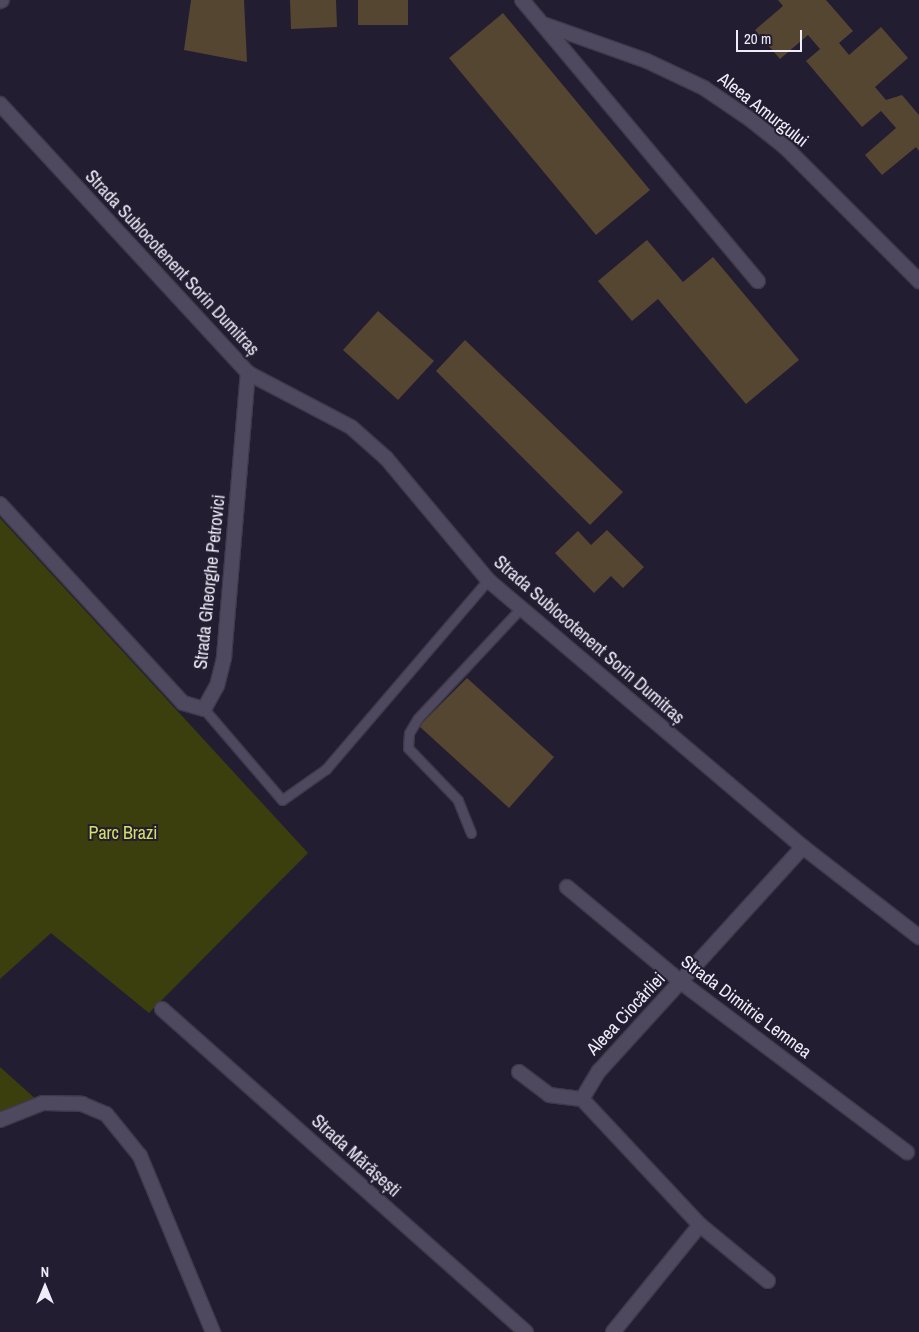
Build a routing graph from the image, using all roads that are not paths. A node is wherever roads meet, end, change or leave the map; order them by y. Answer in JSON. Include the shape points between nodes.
{"nodes":[{"id":1,"x":522,"y":0,"type":"edge"},
{"id":2,"x":546,"y":25,"type":"junction"},
{"id":3,"x":0,"y":104,"type":"edge"},
{"id":4,"x":758,"y":281,"type":"dead end"},
{"id":5,"x":919,"y":281,"type":"edge"},
{"id":6,"x":248,"y":373,"type":"junction"},
{"id":7,"x":0,"y":504,"type":"edge"},
{"id":8,"x":488,"y":580,"type":"junction"},
{"id":9,"x":520,"y":608,"type":"junction"},
{"id":10,"x":204,"y":709,"type":"junction"},
{"id":11,"x":472,"y":833,"type":"dead end"},
{"id":12,"x":802,"y":847,"type":"junction"},
{"id":13,"x":567,"y":887,"type":"dead end"},
{"id":14,"x":919,"y":937,"type":"edge"},
{"id":15,"x":681,"y":982,"type":"junction"},
{"id":16,"x":162,"y":1008,"type":"dead end"},
{"id":17,"x":519,"y":1072,"type":"dead end"},
{"id":18,"x":582,"y":1099,"type":"junction"},
{"id":19,"x":0,"y":1120,"type":"edge"},
{"id":20,"x":907,"y":1152,"type":"dead end"},
{"id":21,"x":700,"y":1225,"type":"junction"},
{"id":22,"x":768,"y":1281,"type":"dead end"},
{"id":23,"x":213,"y":1332,"type":"edge"},
{"id":24,"x":526,"y":1332,"type":"edge"},
{"id":25,"x":613,"y":1332,"type":"edge"}],
"edges":[{"from":1,"to":2,"type":"street","name":"Aleea Amurgului"},
{"from":2,"to":4,"type":"street","name":"Aleea Amurgului"},
{"from":2,"to":5,"type":"street","name":"Aleea Amurgului","via":[[655,65],[704,88],[751,120],[785,147]]},
{"from":3,"to":6,"type":"street","name":"Strada Sublocotenent Sorin Dumitraș"},
{"from":6,"to":8,"type":"street","name":"Strada Sublocotenent Sorin Dumitraș","via":[[351,427],[386,458]]},
{"from":6,"to":10,"type":"street","name":"Strada Gheorghe Petrovici","via":[[224,658],[217,686]]},
{"from":7,"to":10,"type":"street","via":[[183,703]]},
{"from":8,"to":9,"type":"street","name":"Strada Sublocotenent Sorin Dumitraș"},
{"from":8,"to":10,"type":"lane","via":[[326,769],[282,800]]},
{"from":9,"to":11,"type":"lane","via":[[418,718],[409,734],[408,748],[458,800]]},
{"from":9,"to":12,"type":"street","name":"Strada Sublocotenent Sorin Dumitraș"},
{"from":12,"to":14,"type":"street","name":"Strada Sublocotenent Sorin Dumitraș"},
{"from":12,"to":15,"type":"street","name":"Aleea Ciocârliei"},
{"from":13,"to":15,"type":"street","name":"Strada Dimitrie Lemnea"},
{"from":15,"to":18,"type":"street","name":"Aleea Ciocârliei","via":[[599,1071]]},
{"from":15,"to":20,"type":"street","name":"Strada Dimitrie Lemnea"},
{"from":16,"to":24,"type":"street","name":"Strada Mărășești"},
{"from":17,"to":18,"type":"street","via":[[549,1095]]},
{"from":18,"to":21,"type":"street"},
{"from":19,"to":23,"type":"street","via":[[43,1103],[82,1104],[106,1114],[140,1156]]},
{"from":21,"to":22,"type":"street"},
{"from":21,"to":25,"type":"street"}]}
